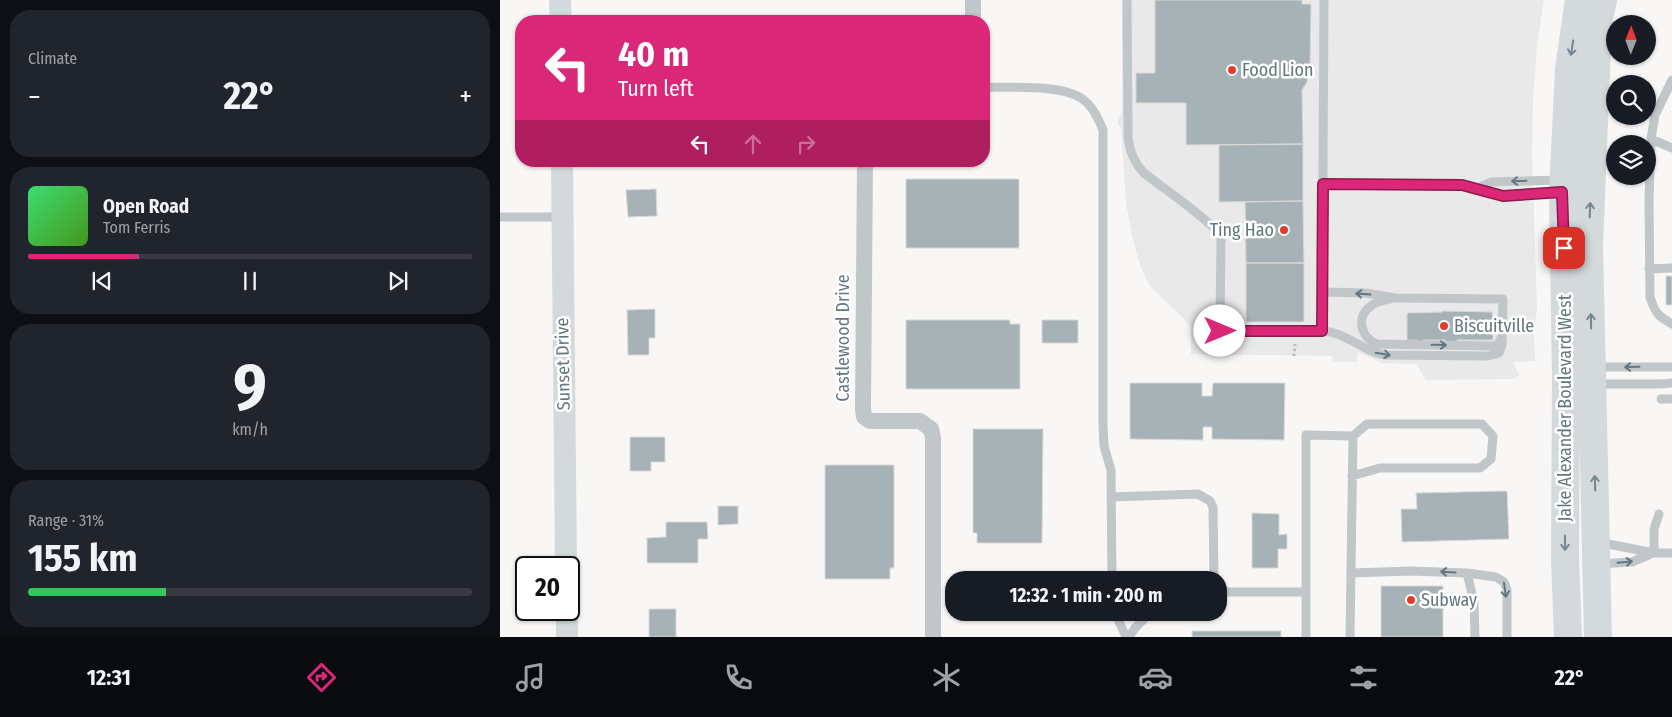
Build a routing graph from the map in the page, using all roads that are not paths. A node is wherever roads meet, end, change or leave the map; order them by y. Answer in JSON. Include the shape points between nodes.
{"nodes":[{"id":1,"x":560,"y":0,"type":"edge"},
{"id":2,"x":973,"y":0,"type":"edge"},
{"id":3,"x":1127,"y":0,"type":"edge"},
{"id":4,"x":1324,"y":0,"type":"edge"},
{"id":5,"x":1579,"y":0,"type":"edge"},
{"id":6,"x":1603,"y":0,"type":"edge"},
{"id":7,"x":560,"y":15,"type":"edge"},
{"id":8,"x":973,"y":15,"type":"edge"},
{"id":9,"x":1672,"y":80,"type":"edge"},
{"id":10,"x":990,"y":87,"type":"edge"},
{"id":11,"x":1652,"y":135,"type":"edge"},
{"id":12,"x":1656,"y":141,"type":"edge"},
{"id":13,"x":1672,"y":148,"type":"edge"},
{"id":14,"x":562,"y":167,"type":"edge"},
{"id":15,"x":865,"y":167,"type":"edge"},
{"id":16,"x":1323,"y":184,"type":"junction"},
{"id":17,"x":1649,"y":185,"type":"edge"},
{"id":18,"x":1563,"y":186,"type":"junction"},
{"id":19,"x":1476,"y":189,"type":"junction"},
{"id":20,"x":500,"y":217,"type":"edge"},
{"id":21,"x":562,"y":218,"type":"junction"},
{"id":22,"x":1672,"y":268,"type":"edge"},
{"id":23,"x":1650,"y":269,"type":"junction"},
{"id":24,"x":1323,"y":292,"type":"junction"},
{"id":25,"x":1395,"y":298,"type":"junction"},
{"id":26,"x":1672,"y":324,"type":"edge"},
{"id":27,"x":1322,"y":331,"type":"junction"},
{"id":28,"x":1502,"y":336,"type":"junction"},
{"id":29,"x":1672,"y":367,"type":"edge"},
{"id":30,"x":1592,"y":375,"type":"junction"},
{"id":31,"x":1672,"y":383,"type":"edge"},
{"id":32,"x":1661,"y":399,"type":"dead end"},
{"id":33,"x":1672,"y":399,"type":"edge"},
{"id":34,"x":1353,"y":436,"type":"junction"},
{"id":35,"x":1352,"y":476,"type":"junction"},
{"id":36,"x":1111,"y":497,"type":"junction"},
{"id":37,"x":1659,"y":514,"type":"dead end"},
{"id":38,"x":1596,"y":553,"type":"junction"},
{"id":39,"x":1654,"y":553,"type":"junction"},
{"id":40,"x":1672,"y":553,"type":"edge"},
{"id":41,"x":566,"y":556,"type":"edge"},
{"id":42,"x":1112,"y":571,"type":"edge"},
{"id":43,"x":1214,"y":571,"type":"edge"},
{"id":44,"x":1351,"y":573,"type":"junction"},
{"id":45,"x":1467,"y":573,"type":"junction"},
{"id":46,"x":1227,"y":592,"type":"edge"},
{"id":47,"x":1306,"y":592,"type":"junction"},
{"id":48,"x":567,"y":621,"type":"edge"},
{"id":49,"x":1120,"y":621,"type":"edge"},
{"id":50,"x":1142,"y":621,"type":"edge"},
{"id":51,"x":567,"y":637,"type":"edge"},
{"id":52,"x":933,"y":637,"type":"edge"},
{"id":53,"x":1128,"y":637,"type":"edge"},
{"id":54,"x":1306,"y":637,"type":"edge"},
{"id":55,"x":1350,"y":637,"type":"edge"},
{"id":56,"x":1475,"y":637,"type":"edge"},
{"id":57,"x":1507,"y":637,"type":"edge"},
{"id":58,"x":1568,"y":637,"type":"edge"},
{"id":59,"x":1598,"y":637,"type":"edge"}],
"edges":[{"from":1,"to":7,"type":"street"},
{"from":2,"to":8,"type":"street"},
{"from":3,"to":27,"type":"lane","via":[[1130,152],[1142,172],[1219,234],[1220,331]]},
{"from":4,"to":16,"type":"lane"},
{"from":5,"to":18,"type":"highway","name":"Jake Alexander Boulevard West","one_way":true,"via":[[1569,69]]},
{"from":30,"to":6,"type":"highway","name":"Jake Alexander Boulevard West","one_way":true,"via":[[1589,246],[1598,23]]},
{"from":9,"to":11,"type":"lane","via":[[1655,115]]},
{"from":10,"to":36,"type":"lane","via":[[1070,92],[1082,99],[1096,115],[1103,130],[1103,425],[1104,446],[1111,470]]},
{"from":12,"to":13,"type":"lane"},
{"from":14,"to":21,"type":"street","name":"Sunset Drive"},
{"from":15,"to":52,"type":"street","name":"Castlewood Drive","via":[[862,409],[864,417],[870,421],[920,421],[931,429]]},
{"from":16,"to":19,"type":"lane","via":[[1462,185]]},
{"from":16,"to":24,"type":"lane"},
{"from":17,"to":23,"type":"lane"},
{"from":18,"to":19,"type":"lane","one_way":true,"via":[[1491,182]]},
{"from":18,"to":19,"type":"lane","via":[[1503,196]]},
{"from":18,"to":58,"type":"highway","name":"Jake Alexander Boulevard West","one_way":true},
{"from":20,"to":21,"type":"lane"},
{"from":21,"to":41,"type":"street","name":"Sunset Drive"},
{"from":22,"to":23,"type":"lane"},
{"from":23,"to":26,"type":"lane","via":[[1650,297],[1654,309]]},
{"from":25,"to":24,"type":"lane","one_way":true,"via":[[1366,293]]},
{"from":24,"to":27,"type":"lane"},
{"from":25,"to":28,"type":"lane","via":[[1503,298]]},
{"from":25,"to":28,"type":"lane","one_way":true,"via":[[1374,304],[1364,313],[1362,329],[1372,342],[1386,345],[1489,346],[1498,344]]},
{"from":27,"to":28,"type":"lane","one_way":true,"via":[[1337,332],[1386,355],[1494,355],[1501,350]]},
{"from":29,"to":30,"type":"lane","one_way":true},
{"from":30,"to":31,"type":"lane"},
{"from":38,"to":30,"type":"highway","name":"Jake Alexander Boulevard West","one_way":true},
{"from":32,"to":33,"type":"lane"},
{"from":34,"to":35,"type":"lane"},
{"from":34,"to":35,"type":"lane","via":[[1367,424],[1482,424],[1493,436],[1491,459],[1480,468],[1380,468]]},
{"from":34,"to":47,"type":"lane","via":[[1306,435]]},
{"from":35,"to":44,"type":"lane"},
{"from":36,"to":42,"type":"lane"},
{"from":36,"to":43,"type":"lane","via":[[1198,494],[1210,501],[1213,507]]},
{"from":37,"to":39,"type":"lane","via":[[1654,529]]},
{"from":38,"to":39,"type":"lane"},
{"from":38,"to":39,"type":"lane","one_way":true,"via":[[1632,562]]},
{"from":38,"to":59,"type":"highway","name":"Jake Alexander Boulevard West"},
{"from":39,"to":40,"type":"lane"},
{"from":45,"to":44,"type":"lane","one_way":true},
{"from":44,"to":55,"type":"lane"},
{"from":45,"to":56,"type":"lane","via":[[1474,602]]},
{"from":45,"to":57,"type":"lane","one_way":true,"via":[[1496,577],[1504,582]]},
{"from":46,"to":47,"type":"lane"},
{"from":47,"to":54,"type":"lane"},
{"from":48,"to":51,"type":"street"},
{"from":49,"to":53,"type":"lane"},
{"from":50,"to":53,"type":"lane"}]}
